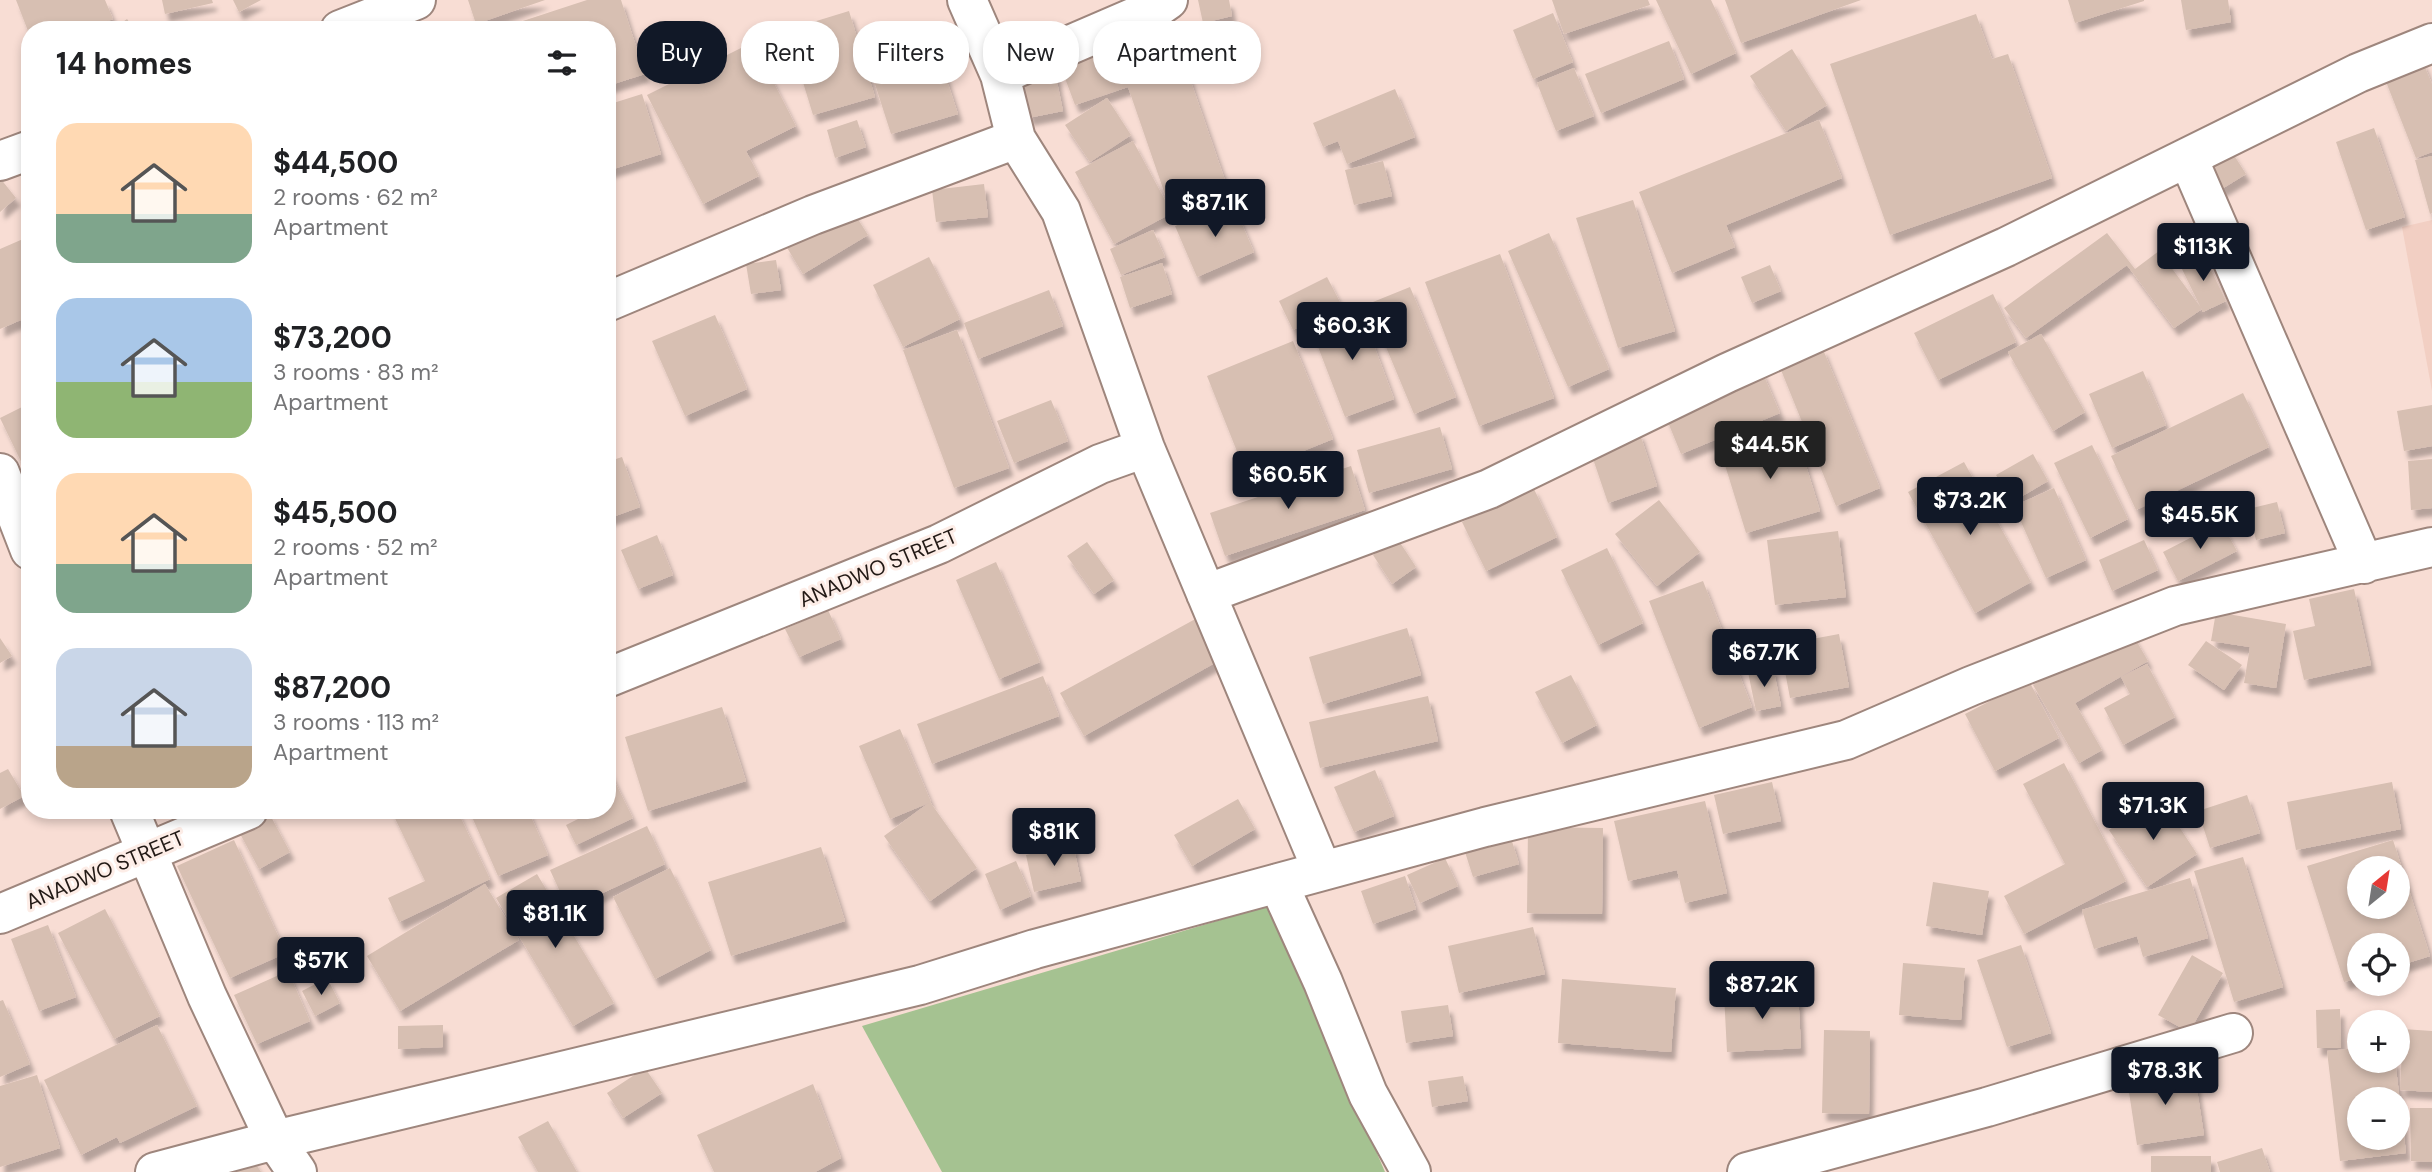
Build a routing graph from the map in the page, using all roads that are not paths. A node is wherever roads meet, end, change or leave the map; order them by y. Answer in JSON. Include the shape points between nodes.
{"nodes":[{"id":1,"x":416,"y":0,"type":"edge"},
{"id":2,"x":967,"y":0,"type":"edge"},
{"id":3,"x":1168,"y":0,"type":"edge"},
{"id":4,"x":364,"y":21,"type":"edge"},
{"id":5,"x":983,"y":36,"type":"edge"},
{"id":6,"x":1079,"y":41,"type":"edge"},
{"id":7,"x":2432,"y":43,"type":"edge"},
{"id":8,"x":1002,"y":84,"type":"edge"},
{"id":9,"x":1016,"y":139,"type":"junction"},
{"id":10,"x":21,"y":153,"type":"edge"},
{"id":11,"x":2188,"y":159,"type":"junction"},
{"id":12,"x":0,"y":161,"type":"edge"},
{"id":13,"x":616,"y":298,"type":"edge"},
{"id":14,"x":1145,"y":448,"type":"junction"},
{"id":15,"x":0,"y":473,"type":"edge"},
{"id":16,"x":21,"y":537,"type":"edge"},
{"id":17,"x":2432,"y":547,"type":"edge"},
{"id":18,"x":2364,"y":564,"type":"junction"},
{"id":19,"x":1206,"y":594,"type":"junction"},
{"id":20,"x":616,"y":674,"type":"edge"},
{"id":21,"x":133,"y":819,"type":"edge"},
{"id":22,"x":226,"y":819,"type":"edge"},
{"id":23,"x":147,"y":852,"type":"junction"},
{"id":24,"x":1322,"y":870,"type":"junction"},
{"id":25,"x":1278,"y":883,"type":"junction"},
{"id":26,"x":0,"y":914,"type":"edge"},
{"id":27,"x":2233,"y":1033,"type":"dead end"},
{"id":28,"x":275,"y":1140,"type":"junction"},
{"id":29,"x":155,"y":1172,"type":"edge"},
{"id":30,"x":297,"y":1172,"type":"edge"},
{"id":31,"x":1411,"y":1172,"type":"edge"},
{"id":32,"x":1747,"y":1172,"type":"edge"}],
"edges":[{"from":1,"to":4,"type":"street"},
{"from":2,"to":5,"type":"street"},
{"from":3,"to":6,"type":"street"},
{"from":7,"to":11,"type":"street","via":[[2358,73]]},
{"from":8,"to":9,"type":"street"},
{"from":9,"to":13,"type":"street","via":[[813,215]]},
{"from":9,"to":14,"type":"street","via":[[1061,211]]},
{"from":10,"to":12,"type":"street"},
{"from":11,"to":18,"type":"street"},
{"from":11,"to":19,"type":"street","via":[[1489,489]]},
{"from":14,"to":19,"type":"street"},
{"from":14,"to":20,"type":"street","name":"ANADWO STREET","via":[[1100,464],[939,544]]},
{"from":15,"to":16,"type":"street"},
{"from":17,"to":18,"type":"street"},
{"from":18,"to":24,"type":"street","via":[[2175,606],[1971,685],[1846,740]]},
{"from":19,"to":24,"type":"street"},
{"from":21,"to":23,"type":"street"},
{"from":22,"to":23,"type":"street","name":"ANADWO STREET"},
{"from":23,"to":26,"type":"street","name":"ANADWO STREET"},
{"from":23,"to":28,"type":"street","via":[[207,996]]},
{"from":24,"to":25,"type":"street"},
{"from":25,"to":28,"type":"street","via":[[920,985]]},
{"from":25,"to":31,"type":"street","via":[[1368,1094]]},
{"from":27,"to":32,"type":"street","via":[[1987,1107]]},
{"from":28,"to":29,"type":"street"},
{"from":28,"to":30,"type":"street"}]}
